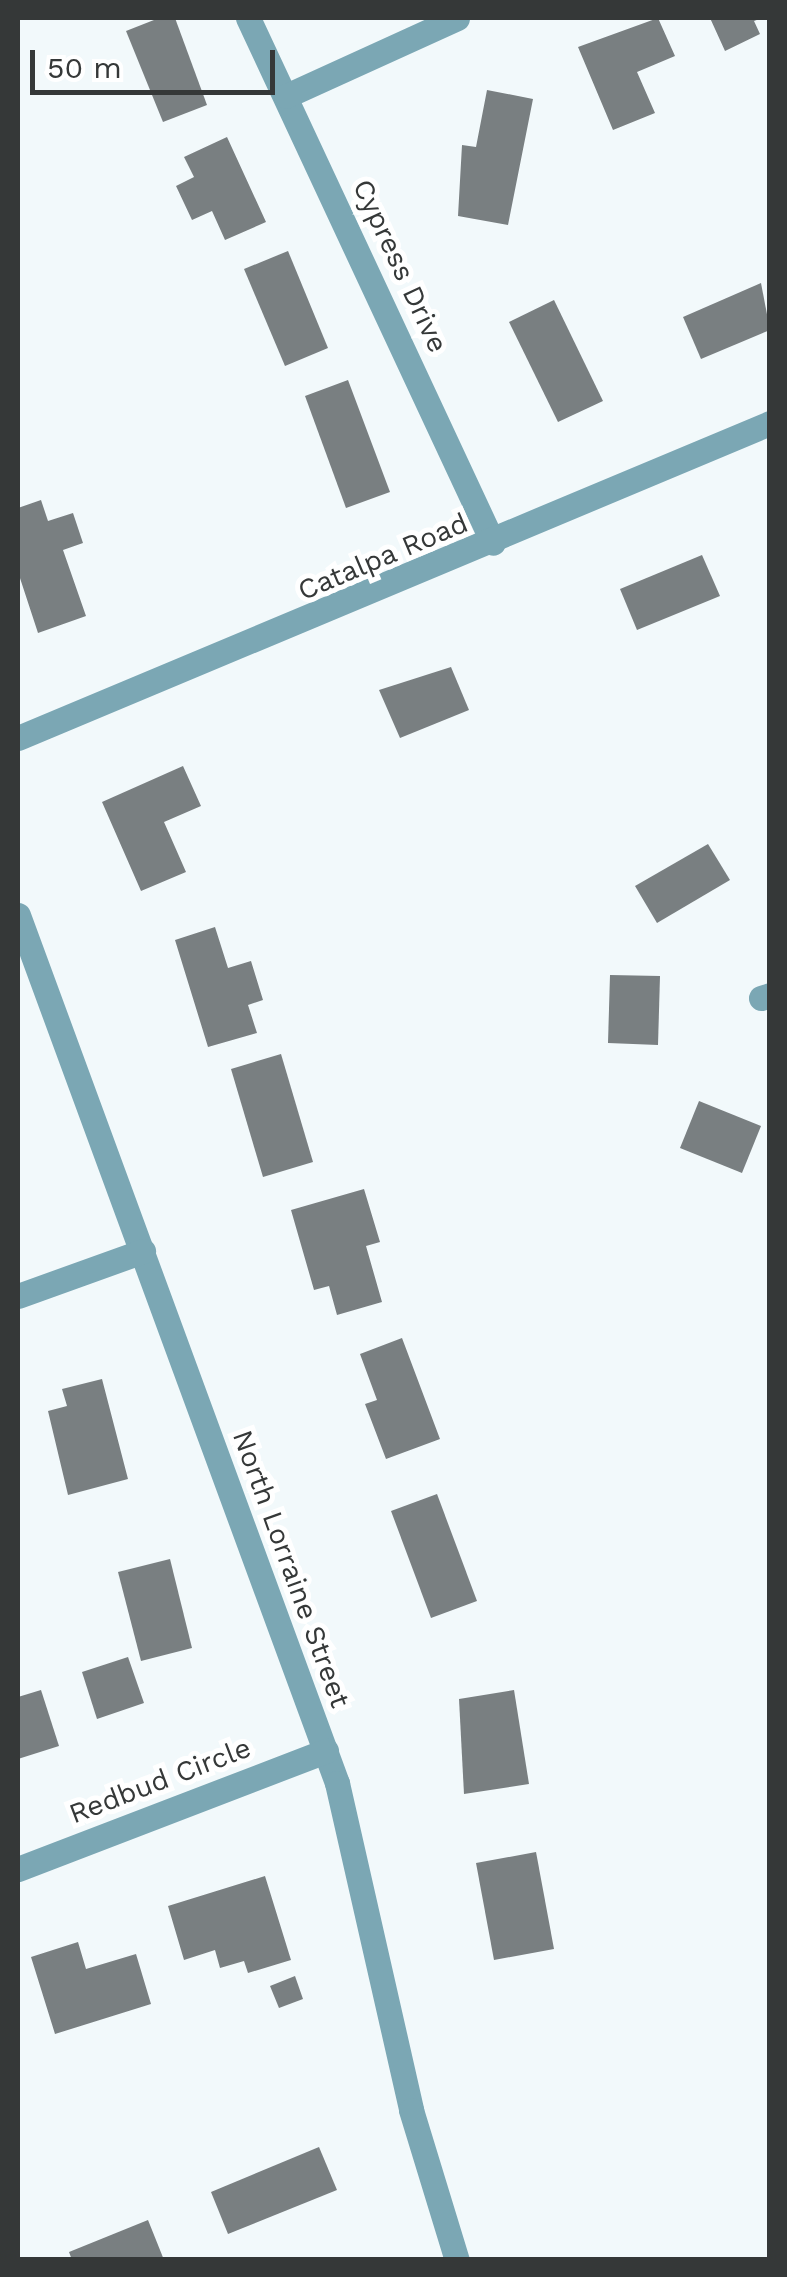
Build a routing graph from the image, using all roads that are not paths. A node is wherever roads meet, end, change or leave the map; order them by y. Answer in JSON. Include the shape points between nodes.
{"nodes":[{"id":1,"x":248,"y":18,"type":"edge"},
{"id":2,"x":456,"y":18,"type":"edge"},
{"id":3,"x":286,"y":96,"type":"junction"},
{"id":4,"x":770,"y":423,"type":"edge"},
{"id":5,"x":493,"y":543,"type":"junction"},
{"id":6,"x":18,"y":738,"type":"edge"},
{"id":7,"x":18,"y":915,"type":"edge"},
{"id":8,"x":143,"y":1251,"type":"junction"},
{"id":9,"x":18,"y":1296,"type":"edge"},
{"id":10,"x":326,"y":1751,"type":"junction"},
{"id":11,"x":18,"y":1869,"type":"edge"},
{"id":12,"x":445,"y":2256,"type":"edge"}],
"edges":[{"from":1,"to":3,"type":"street","name":"Cypress Drive"},
{"from":2,"to":3,"type":"street"},
{"from":3,"to":5,"type":"street","name":"Cypress Drive"},
{"from":4,"to":5,"type":"street","name":"Catalpa Road"},
{"from":5,"to":6,"type":"street","name":"Catalpa Road"},
{"from":7,"to":8,"type":"street","name":"North Lorraine Street"},
{"from":8,"to":9,"type":"street"},
{"from":8,"to":10,"type":"street","name":"North Lorraine Street"},
{"from":10,"to":11,"type":"street","name":"Redbud Circle"},
{"from":10,"to":12,"type":"street","name":"North Lorraine Street"}]}
